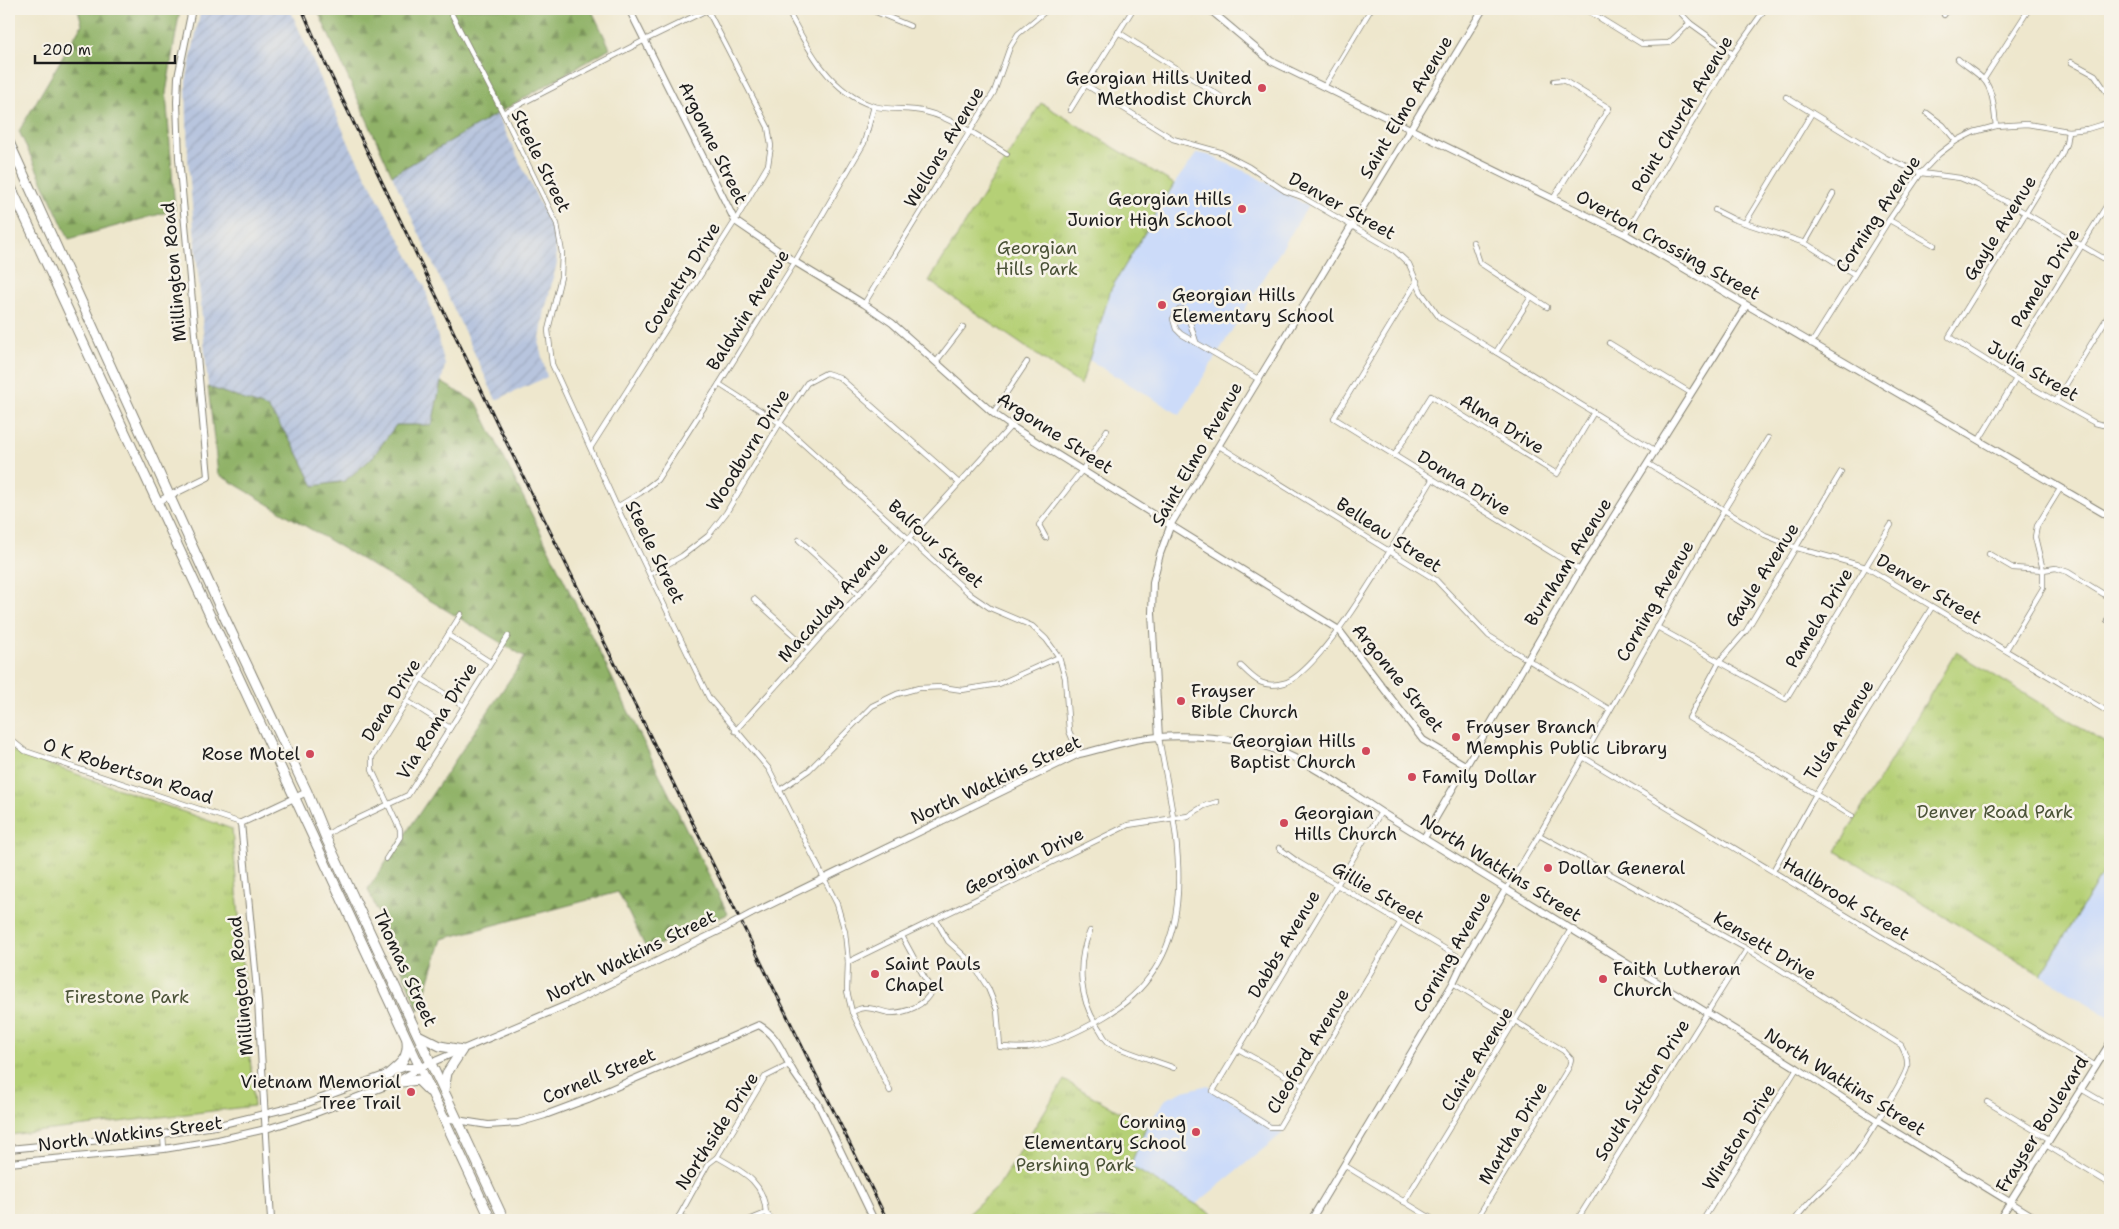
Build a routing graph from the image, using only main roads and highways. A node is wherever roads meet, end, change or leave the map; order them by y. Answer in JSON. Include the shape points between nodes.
{"nodes":[{"id":1,"x":9,"y":142,"type":"edge"},
{"id":2,"x":9,"y":183,"type":"edge"},
{"id":3,"x":332,"y":850,"type":"junction"},
{"id":4,"x":320,"y":855,"type":"junction"},
{"id":5,"x":352,"y":892,"type":"junction"},
{"id":6,"x":340,"y":898,"type":"junction"},
{"id":7,"x":418,"y":1035,"type":"junction"},
{"id":8,"x":406,"y":1036,"type":"junction"},
{"id":9,"x":387,"y":1075,"type":"road end"},
{"id":10,"x":394,"y":1083,"type":"road end"},
{"id":11,"x":444,"y":1090,"type":"junction"},
{"id":12,"x":434,"y":1095,"type":"junction"},
{"id":13,"x":491,"y":1220,"type":"edge"},
{"id":14,"x":504,"y":1220,"type":"edge"}],
"edges":[{"from":1,"to":3,"type":"highway","name":"Thomas Street"},
{"from":2,"to":4,"type":"highway","name":"Thomas Street"},
{"from":3,"to":4,"type":"highway"},
{"from":3,"to":5,"type":"highway","name":"Thomas Street"},
{"from":4,"to":6,"type":"highway","name":"Thomas Street"},
{"from":5,"to":6,"type":"highway"},
{"from":5,"to":7,"type":"highway","name":"Thomas Street"},
{"from":6,"to":8,"type":"highway","name":"Thomas Street"},
{"from":7,"to":11,"type":"highway","name":"Thomas Street"},
{"from":7,"to":11,"type":"highway","via":[[440,1046],[462,1050],[448,1073]]},
{"from":8,"to":9,"type":"highway","via":[[408,1051],[405,1059]]},
{"from":8,"to":12,"type":"highway","name":"Thomas Street"},
{"from":10,"to":12,"type":"highway","via":[[418,1080]]},
{"from":11,"to":14,"type":"highway","name":"Thomas Street"},
{"from":12,"to":13,"type":"highway","name":"Thomas Street"}]}
